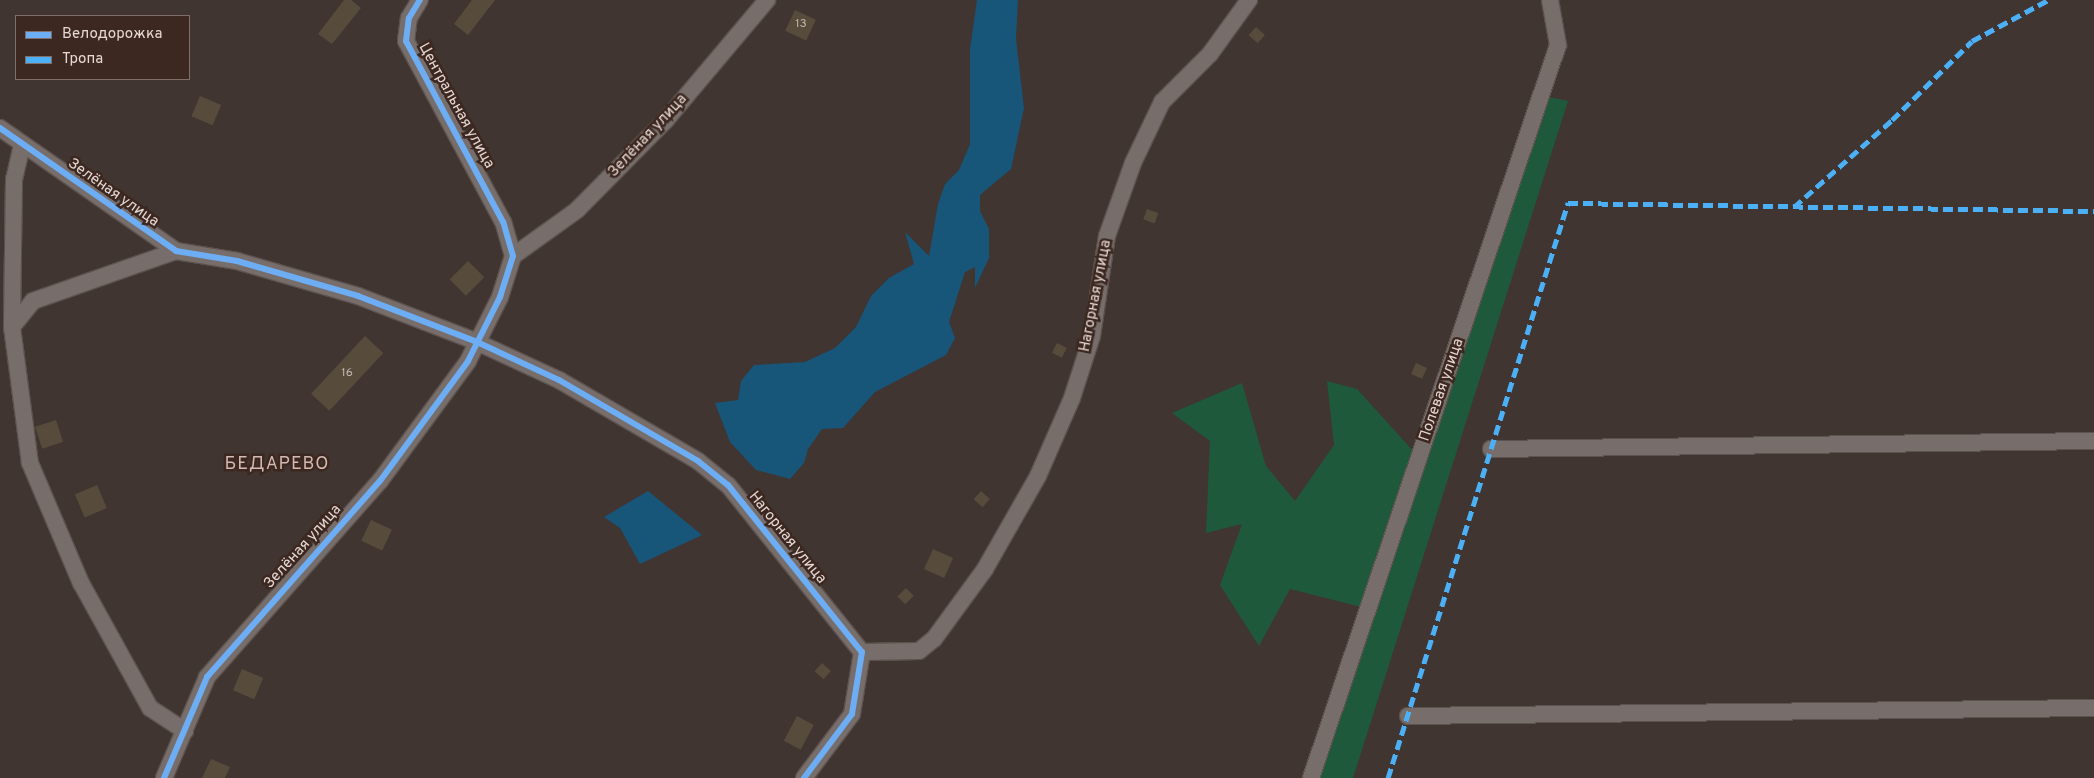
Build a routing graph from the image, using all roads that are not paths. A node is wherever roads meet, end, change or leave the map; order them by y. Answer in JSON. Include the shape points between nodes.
{"nodes":[{"id":1,"x":420,"y":0,"type":"edge"},
{"id":2,"x":767,"y":0,"type":"edge"},
{"id":3,"x":1248,"y":0,"type":"edge"},
{"id":4,"x":1550,"y":0,"type":"edge"},
{"id":5,"x":0,"y":128,"type":"edge"},
{"id":6,"x":22,"y":145,"type":"junction"},
{"id":7,"x":176,"y":251,"type":"junction"},
{"id":8,"x":513,"y":256,"type":"junction"},
{"id":9,"x":12,"y":327,"type":"junction"},
{"id":10,"x":477,"y":342,"type":"junction"},
{"id":11,"x":2094,"y":441,"type":"edge"},
{"id":12,"x":1491,"y":448,"type":"dead end"},
{"id":13,"x":862,"y":652,"type":"junction"},
{"id":14,"x":2094,"y":708,"type":"edge"},
{"id":15,"x":1408,"y":716,"type":"dead end"},
{"id":16,"x":185,"y":731,"type":"junction"},
{"id":17,"x":164,"y":778,"type":"edge"},
{"id":18,"x":804,"y":778,"type":"edge"},
{"id":19,"x":1311,"y":778,"type":"edge"}],
"edges":[{"from":1,"to":8,"type":"street","name":"Центральная улица","via":[[409,18],[406,41],[503,222]]},
{"from":2,"to":8,"type":"street","name":"Зелёная улица","via":[[666,120],[577,210]]},
{"from":3,"to":13,"type":"street","name":"Нагорная улица","via":[[1210,54],[1162,102],[1132,163],[1107,236],[1092,336],[1072,398],[1038,476],[985,569],[934,639],[919,651]]},
{"from":4,"to":19,"type":"street","name":"Полевая улица","via":[[1558,45]]},
{"from":5,"to":6,"type":"street","name":"Зелёная улица"},
{"from":6,"to":7,"type":"street","name":"Зелёная улица"},
{"from":6,"to":9,"type":"street","via":[[14,179]]},
{"from":7,"to":9,"type":"street","via":[[33,301]]},
{"from":7,"to":10,"type":"street","name":"Зелёная улица","via":[[237,261],[358,296]]},
{"from":8,"to":10,"type":"street","name":"Зелёная улица","via":[[500,297]]},
{"from":9,"to":16,"type":"street","via":[[30,464],[81,583],[150,708]]},
{"from":10,"to":13,"type":"street","name":"Нагорная улица","via":[[559,380],[698,461],[728,485]]},
{"from":10,"to":16,"type":"street","name":"Зелёная улица","via":[[468,361],[380,481],[207,678]]},
{"from":11,"to":12,"type":"street"},
{"from":13,"to":18,"type":"street","via":[[852,714]]},
{"from":14,"to":15,"type":"street"},
{"from":16,"to":17,"type":"street","name":"Зелёная улица"}]}
